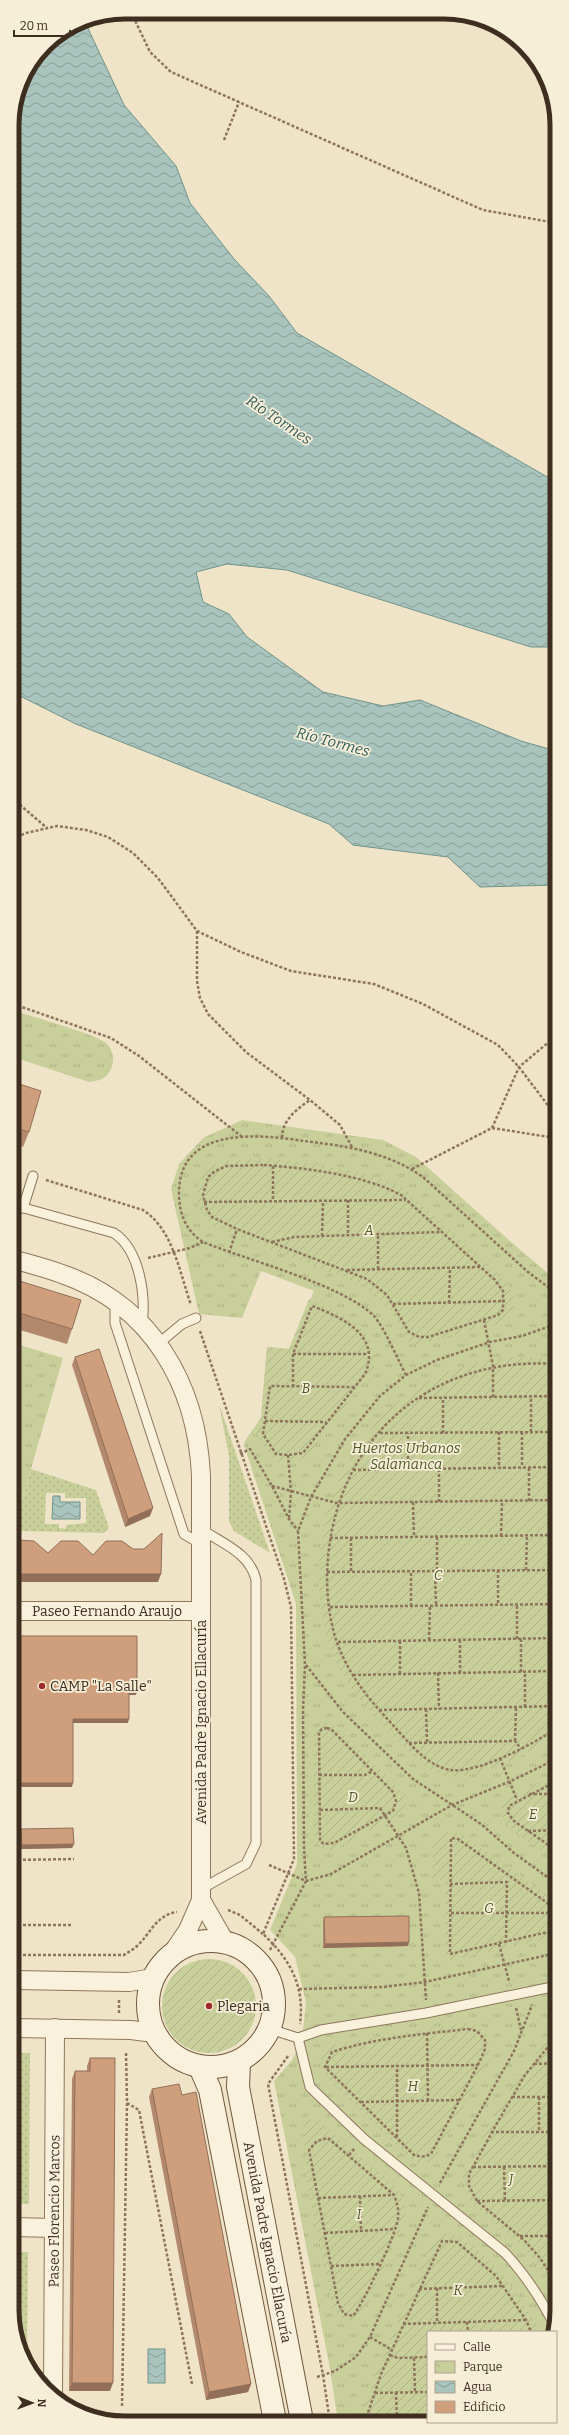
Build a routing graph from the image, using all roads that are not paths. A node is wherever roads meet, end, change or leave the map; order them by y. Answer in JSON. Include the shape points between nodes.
{"nodes":[{"id":1,"x":33,"y":1176,"type":"dead end"},
{"id":2,"x":19,"y":1207,"type":"edge"},
{"id":3,"x":23,"y":1208,"type":"junction"},
{"id":4,"x":19,"y":1261,"type":"edge"},
{"id":5,"x":115,"y":1303,"type":"junction"},
{"id":6,"x":196,"y":1318,"type":"dead end"},
{"id":7,"x":142,"y":1325,"type":"junction"},
{"id":8,"x":158,"y":1344,"type":"junction"},
{"id":9,"x":201,"y":1537,"type":"junction"},
{"id":10,"x":19,"y":1611,"type":"edge"},
{"id":11,"x":201,"y":1611,"type":"junction"},
{"id":12,"x":201,"y":1894,"type":"junction"},
{"id":13,"x":225,"y":1942,"type":"junction"},
{"id":14,"x":171,"y":1955,"type":"junction"},
{"id":15,"x":153,"y":1978,"type":"junction"},
{"id":16,"x":19,"y":1980,"type":"edge"},
{"id":17,"x":550,"y":1987,"type":"edge"},
{"id":18,"x":19,"y":2028,"type":"edge"},
{"id":19,"x":55,"y":2028,"type":"junction"},
{"id":20,"x":270,"y":2029,"type":"junction"},
{"id":21,"x":154,"y":2032,"type":"junction"},
{"id":22,"x":298,"y":2038,"type":"junction"},
{"id":23,"x":239,"y":2062,"type":"junction"},
{"id":24,"x":200,"y":2067,"type":"junction"},
{"id":25,"x":19,"y":2227,"type":"edge"},
{"id":26,"x":54,"y":2228,"type":"junction"},
{"id":27,"x":550,"y":2316,"type":"edge"},
{"id":28,"x":53,"y":2387,"type":"edge"},
{"id":29,"x":274,"y":2416,"type":"edge"},
{"id":30,"x":301,"y":2416,"type":"edge"}],
"edges":[{"from":1,"to":3,"type":"lane"},
{"from":2,"to":3,"type":"lane"},
{"from":3,"to":7,"type":"lane","via":[[108,1231],[123,1238],[135,1261],[145,1305]]},
{"from":4,"to":5,"type":"street","name":"Avenida Padre Ignacio Ellacuría","via":[[63,1274]]},
{"from":5,"to":7,"type":"street","name":"Avenida Padre Ignacio Ellacuría"},
{"from":5,"to":9,"type":"lane","via":[[115,1323],[184,1534]]},
{"from":6,"to":8,"type":"lane","via":[[182,1324]]},
{"from":7,"to":8,"type":"street","name":"Avenida Padre Ignacio Ellacuría"},
{"from":8,"to":9,"type":"street","name":"Avenida Padre Ignacio Ellacuría","via":[[181,1383],[197,1431],[201,1470]]},
{"from":9,"to":11,"type":"street","name":"Avenida Padre Ignacio Ellacuría"},
{"from":9,"to":12,"type":"lane","via":[[243,1556],[253,1570],[256,1580],[256,1843],[246,1864]]},
{"from":10,"to":11,"type":"street","name":"Paseo Fernando Araujo"},
{"from":11,"to":12,"type":"street","name":"Avenida Padre Ignacio Ellacuría"},
{"from":12,"to":13,"type":"street","name":"Avenida Padre Ignacio Ellacuría"},
{"from":12,"to":14,"type":"street","name":"Avenida Padre Ignacio Ellacuría","via":[[188,1930]]},
{"from":13,"to":14,"type":"main road","via":[[206,1941]]},
{"from":13,"to":20,"type":"main road","via":[[247,1952],[264,1969],[273,1991],[274,2015]]},
{"from":14,"to":15,"type":"main road"},
{"from":15,"to":16,"type":"street","via":[[124,1982]]},
{"from":15,"to":21,"type":"main road","via":[[148,1996],[149,2015]]},
{"from":17,"to":22,"type":"lane","via":[[426,2013],[321,2030]]},
{"from":18,"to":19,"type":"street"},
{"from":19,"to":21,"type":"street"},
{"from":19,"to":26,"type":"street","name":"Paseo Florencio Marcos"},
{"from":20,"to":22,"type":"lane"},
{"from":20,"to":23,"type":"main road","via":[[258,2047]]},
{"from":21,"to":24,"type":"main road","via":[[171,2053],[182,2061]]},
{"from":22,"to":27,"type":"lane","via":[[310,2087],[393,2164],[500,2248],[519,2268]]},
{"from":23,"to":24,"type":"main road","via":[[227,2066]]},
{"from":23,"to":30,"type":"main road","name":"Avenida Padre Ignacio Ellacuría","via":[[238,2087]]},
{"from":24,"to":29,"type":"main road","name":"Avenida Padre Ignacio Ellacuría","via":[[210,2090]]},
{"from":25,"to":26,"type":"street"},
{"from":26,"to":28,"type":"street","name":"Paseo Florencio Marcos"}]}
